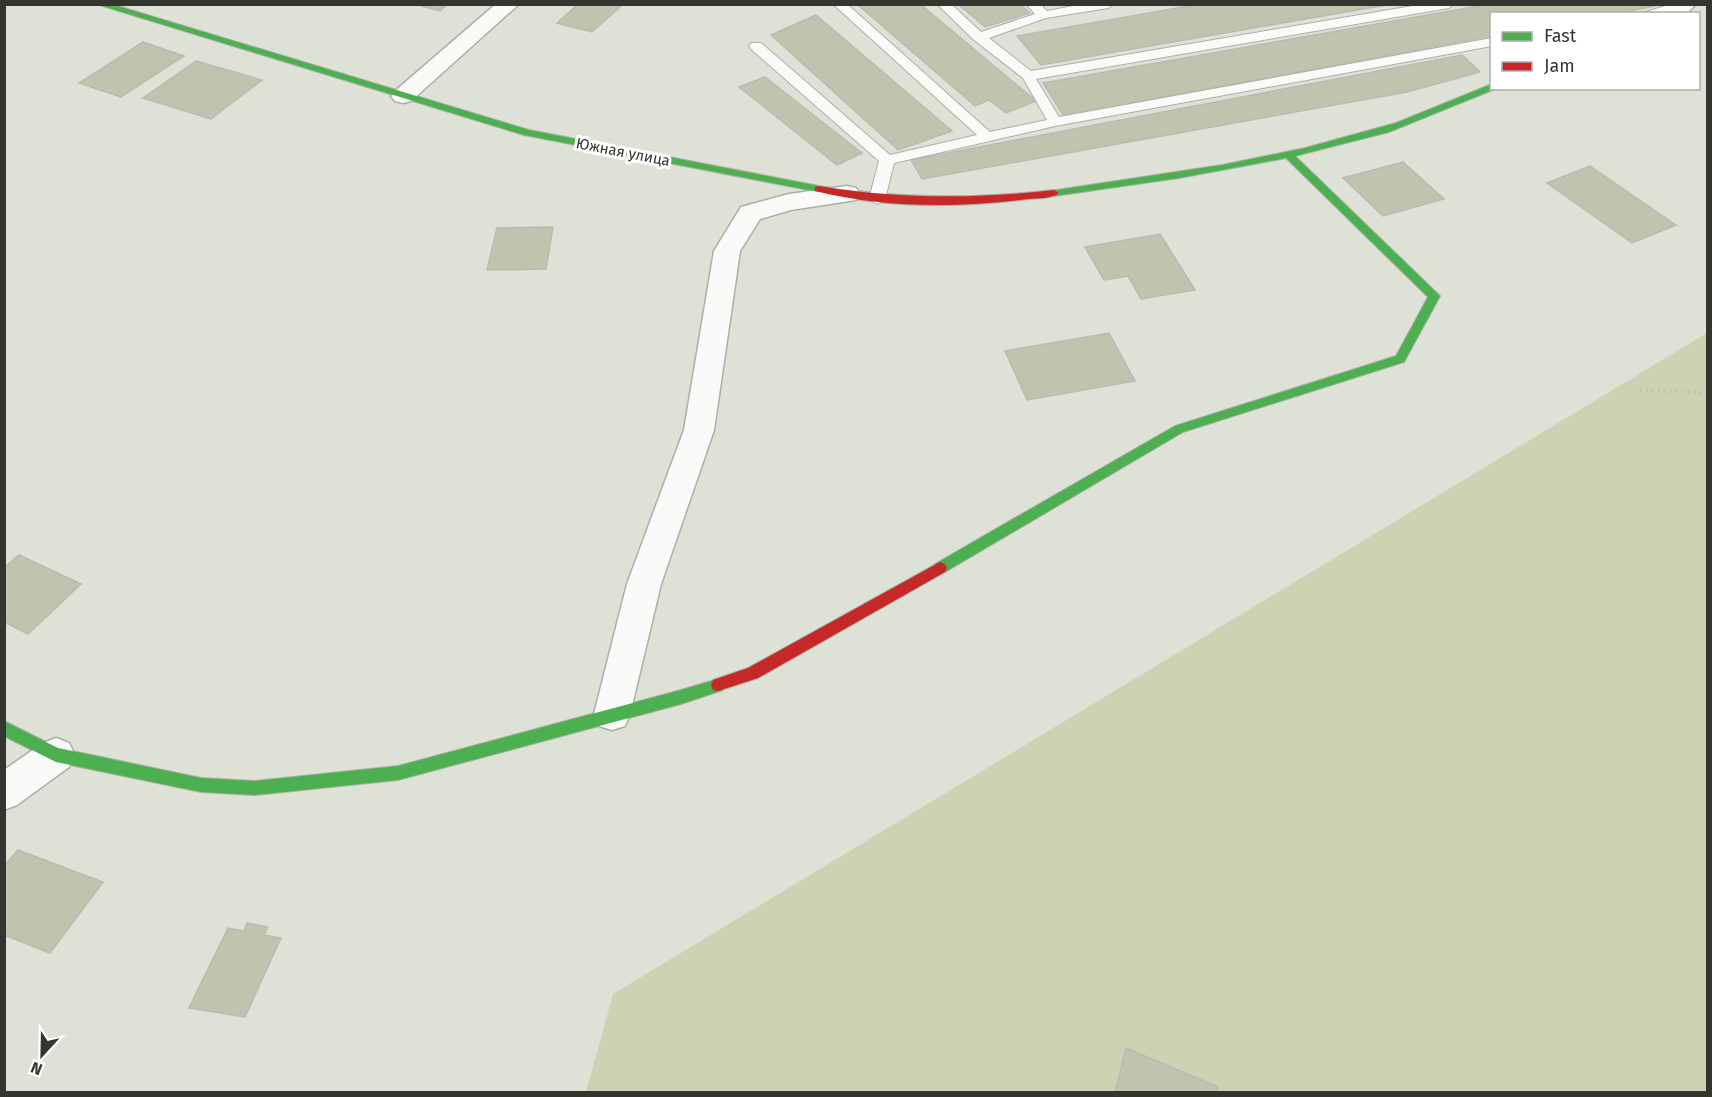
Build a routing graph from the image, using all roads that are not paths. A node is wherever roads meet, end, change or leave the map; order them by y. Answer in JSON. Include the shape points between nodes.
{"nodes":[{"id":1,"x":100,"y":4,"type":"edge"},
{"id":2,"x":509,"y":4,"type":"edge"},
{"id":3,"x":839,"y":4,"type":"edge"},
{"id":4,"x":943,"y":4,"type":"edge"},
{"id":5,"x":1032,"y":4,"type":"edge"},
{"id":6,"x":1108,"y":4,"type":"edge"},
{"id":7,"x":1449,"y":4,"type":"edge"},
{"id":8,"x":1680,"y":8,"type":"edge"},
{"id":9,"x":1657,"y":12,"type":"edge"},
{"id":10,"x":1044,"y":15,"type":"junction"},
{"id":11,"x":979,"y":37,"type":"junction"},
{"id":12,"x":1490,"y":42,"type":"edge"},
{"id":13,"x":756,"y":46,"type":"dead end"},
{"id":14,"x":1028,"y":76,"type":"junction"},
{"id":15,"x":1490,"y":87,"type":"edge"},
{"id":16,"x":403,"y":96,"type":"junction"},
{"id":17,"x":1055,"y":122,"type":"junction"},
{"id":18,"x":987,"y":137,"type":"junction"},
{"id":19,"x":1288,"y":155,"type":"junction"},
{"id":20,"x":887,"y":160,"type":"junction"},
{"id":21,"x":847,"y":194,"type":"junction"},
{"id":22,"x":877,"y":199,"type":"junction"},
{"id":23,"x":612,"y":714,"type":"junction"},
{"id":24,"x":4,"y":728,"type":"edge"},
{"id":25,"x":56,"y":755,"type":"junction"},
{"id":26,"x":4,"y":792,"type":"edge"}],
"edges":[{"from":1,"to":16,"type":"street","name":"Южная улица"},
{"from":2,"to":16,"type":"street"},
{"from":3,"to":18,"type":"lane"},
{"from":4,"to":11,"type":"lane"},
{"from":5,"to":10,"type":"lane"},
{"from":6,"to":10,"type":"lane"},
{"from":7,"to":14,"type":"lane"},
{"from":8,"to":9,"type":"lane"},
{"from":10,"to":11,"type":"lane"},
{"from":11,"to":14,"type":"lane"},
{"from":12,"to":17,"type":"lane"},
{"from":13,"to":20,"type":"lane"},
{"from":14,"to":17,"type":"lane"},
{"from":15,"to":19,"type":"street","name":"Южная улица","via":[[1423,117]]},
{"from":16,"to":21,"type":"street","name":"Южная улица","via":[[527,133]]},
{"from":17,"to":18,"type":"lane"},
{"from":18,"to":20,"type":"lane"},
{"from":19,"to":22,"type":"street","name":"Южная улица","via":[[995,201],[931,203]]},
{"from":19,"to":23,"type":"street","via":[[1434,296],[1400,359],[1179,429],[753,673]]},
{"from":20,"to":22,"type":"lane"},
{"from":21,"to":22,"type":"street","name":"Южная улица"},
{"from":21,"to":23,"type":"street","via":[[789,202],[750,213],[727,251],[699,430],[644,584]]},
{"from":23,"to":25,"type":"street","via":[[398,773],[297,785],[201,785]]},
{"from":24,"to":25,"type":"street"},
{"from":25,"to":26,"type":"street"}]}
